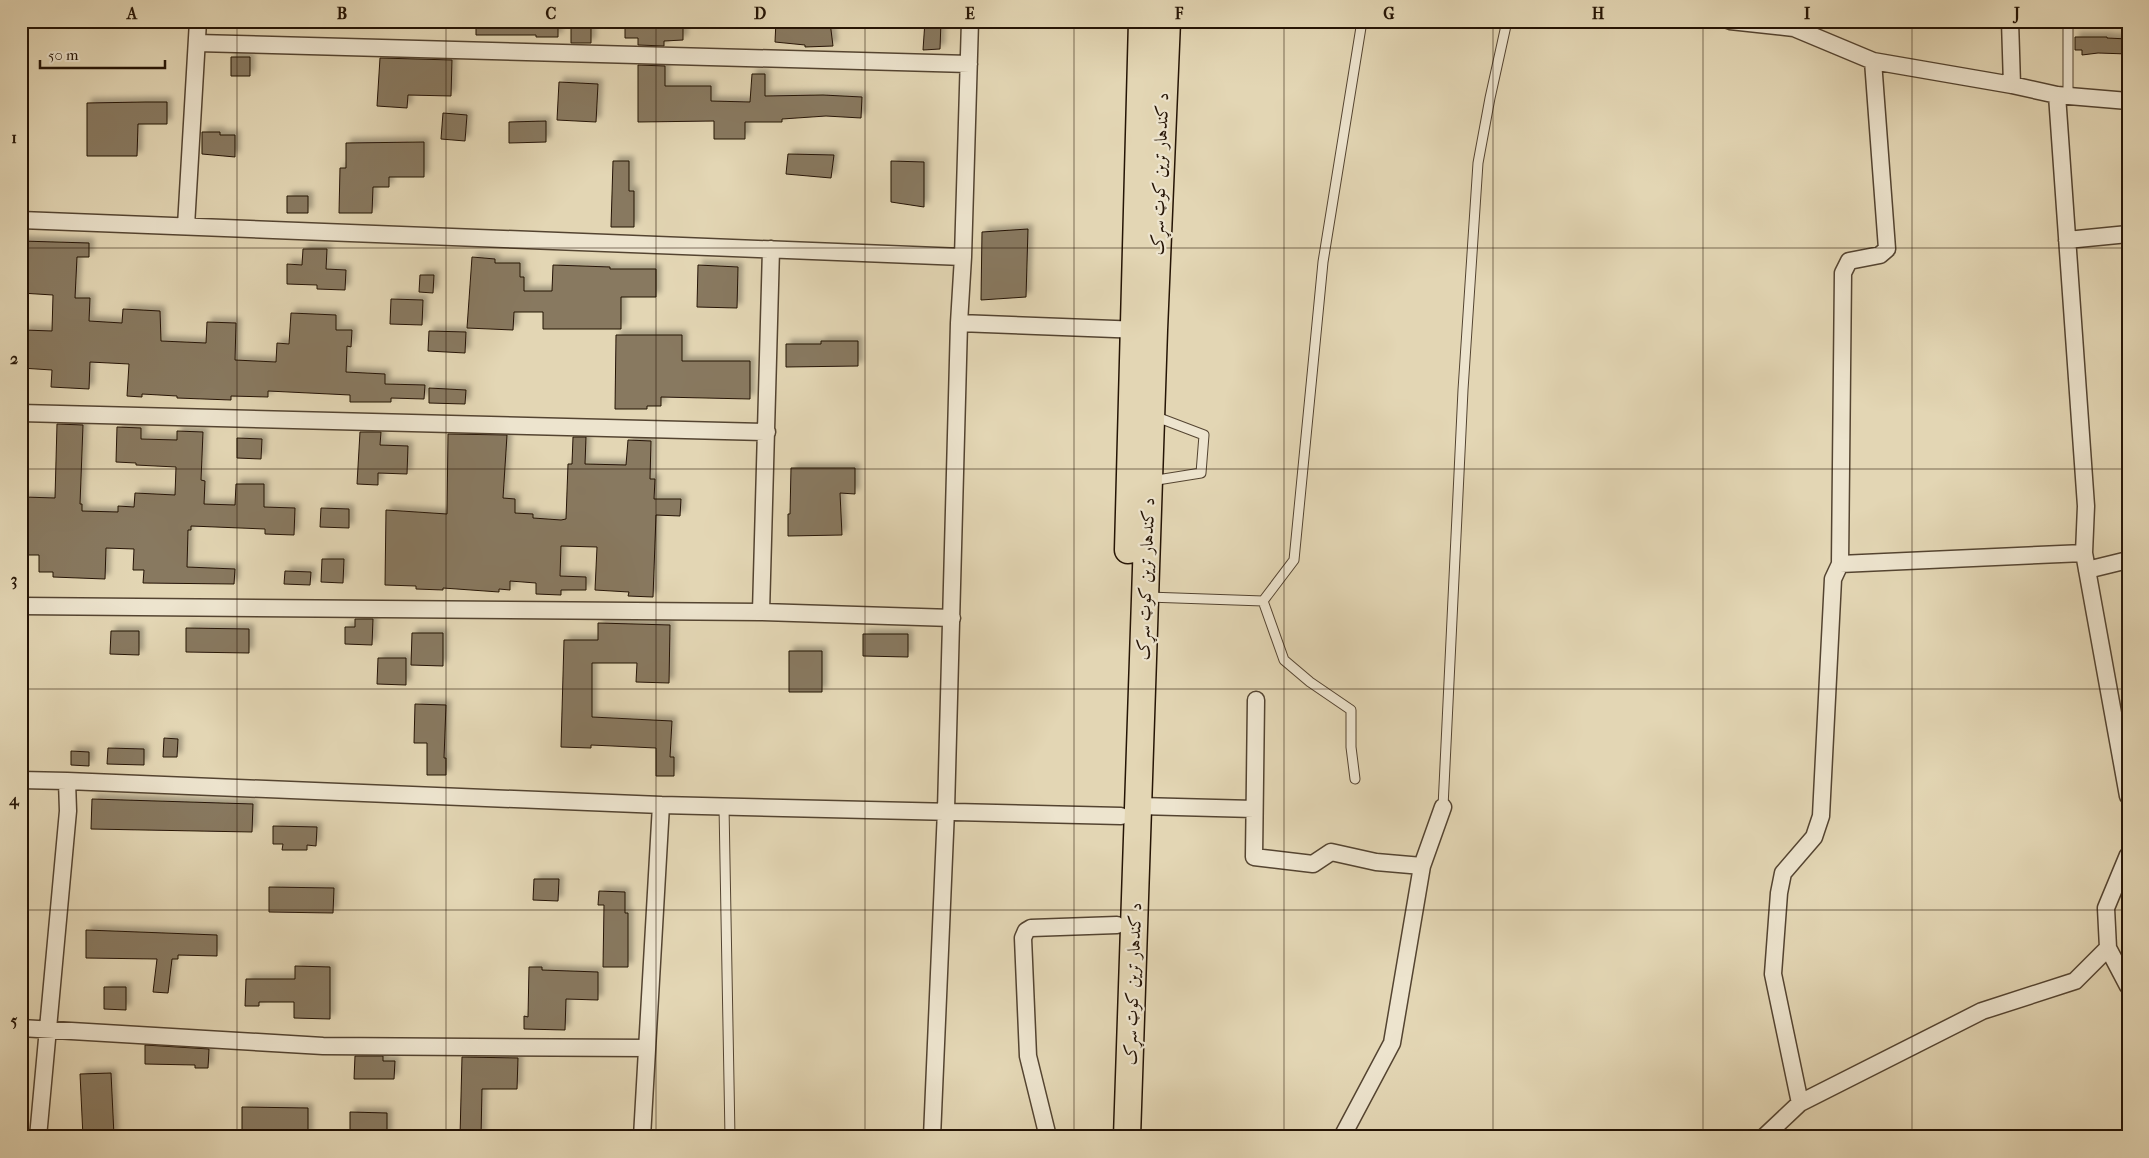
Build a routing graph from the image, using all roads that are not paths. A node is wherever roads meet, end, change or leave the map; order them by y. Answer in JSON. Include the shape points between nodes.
{"nodes":[{"id":1,"x":198,"y":21,"type":"edge"},
{"id":2,"x":970,"y":21,"type":"edge"},
{"id":3,"x":1142,"y":21,"type":"edge"},
{"id":4,"x":1167,"y":21,"type":"edge"},
{"id":5,"x":1362,"y":21,"type":"edge"},
{"id":6,"x":1507,"y":21,"type":"edge"},
{"id":7,"x":1730,"y":21,"type":"edge"},
{"id":8,"x":2010,"y":21,"type":"edge"},
{"id":9,"x":2068,"y":21,"type":"edge"},
{"id":10,"x":1794,"y":24,"type":"edge"},
{"id":11,"x":197,"y":43,"type":"junction"},
{"id":12,"x":1873,"y":62,"type":"junction"},
{"id":13,"x":969,"y":64,"type":"junction"},
{"id":14,"x":2012,"y":84,"type":"junction"},
{"id":15,"x":2063,"y":95,"type":"junction"},
{"id":16,"x":2128,"y":101,"type":"edge"},
{"id":17,"x":21,"y":220,"type":"edge"},
{"id":18,"x":186,"y":226,"type":"junction"},
{"id":19,"x":2128,"y":234,"type":"edge"},
{"id":20,"x":2067,"y":240,"type":"junction"},
{"id":21,"x":771,"y":249,"type":"junction"},
{"id":22,"x":963,"y":257,"type":"junction"},
{"id":23,"x":959,"y":323,"type":"junction"},
{"id":24,"x":1144,"y":330,"type":"junction"},
{"id":25,"x":21,"y":413,"type":"edge"},
{"id":26,"x":1151,"y":414,"type":"junction"},
{"id":27,"x":767,"y":432,"type":"junction"},
{"id":28,"x":1149,"y":482,"type":"junction"},
{"id":29,"x":2084,"y":553,"type":"junction"},
{"id":30,"x":2128,"y":560,"type":"edge"},
{"id":31,"x":1840,"y":564,"type":"junction"},
{"id":32,"x":2087,"y":570,"type":"junction"},
{"id":33,"x":1145,"y":597,"type":"junction"},
{"id":34,"x":1263,"y":601,"type":"junction"},
{"id":35,"x":21,"y":606,"type":"edge"},
{"id":36,"x":761,"y":612,"type":"junction"},
{"id":37,"x":952,"y":618,"type":"junction"},
{"id":38,"x":1256,"y":700,"type":"dead end"},
{"id":39,"x":1355,"y":779,"type":"dead end"},
{"id":40,"x":21,"y":780,"type":"edge"},
{"id":41,"x":67,"y":781,"type":"junction"},
{"id":42,"x":2128,"y":796,"type":"edge"},
{"id":43,"x":661,"y":805,"type":"junction"},
{"id":44,"x":724,"y":806,"type":"junction"},
{"id":45,"x":1443,"y":808,"type":"joint"},
{"id":46,"x":1254,"y":809,"type":"junction"},
{"id":47,"x":946,"y":810,"type":"junction"},
{"id":48,"x":1130,"y":811,"type":"junction"},
{"id":49,"x":2128,"y":855,"type":"edge"},
{"id":50,"x":1422,"y":866,"type":"junction"},
{"id":51,"x":1117,"y":925,"type":"junction"},
{"id":52,"x":2108,"y":948,"type":"junction"},
{"id":53,"x":2128,"y":986,"type":"edge"},
{"id":54,"x":21,"y":1028,"type":"edge"},
{"id":55,"x":48,"y":1030,"type":"junction"},
{"id":56,"x":647,"y":1048,"type":"junction"},
{"id":57,"x":1800,"y":1103,"type":"junction"},
{"id":58,"x":38,"y":1137,"type":"edge"},
{"id":59,"x":642,"y":1137,"type":"edge"},
{"id":60,"x":730,"y":1137,"type":"edge"},
{"id":61,"x":932,"y":1137,"type":"edge"},
{"id":62,"x":1048,"y":1137,"type":"edge"},
{"id":63,"x":1110,"y":1137,"type":"edge"},
{"id":64,"x":1127,"y":1137,"type":"edge"},
{"id":65,"x":1342,"y":1137,"type":"edge"},
{"id":66,"x":1764,"y":1137,"type":"edge"}],
"edges":[{"from":1,"to":11,"type":"street"},
{"from":2,"to":13,"type":"street"},
{"from":3,"to":24,"type":"main road","name":"د کندهار ترين کوټ سړک"},
{"from":4,"to":24,"type":"main road","name":"د کندهار ترين کوټ سړک"},
{"from":5,"to":34,"type":"lane","via":[[1322,262],[1294,560]]},
{"from":6,"to":45,"type":"lane","via":[[1478,163],[1463,390]]},
{"from":7,"to":10,"type":"street"},
{"from":8,"to":14,"type":"street"},
{"from":9,"to":15,"type":"lane"},
{"from":10,"to":12,"type":"street"},
{"from":11,"to":13,"type":"street"},
{"from":11,"to":18,"type":"street"},
{"from":12,"to":14,"type":"street"},
{"from":12,"to":31,"type":"street","via":[[1887,248],[1880,255],[1849,261],[1843,273]]},
{"from":13,"to":22,"type":"street"},
{"from":14,"to":15,"type":"street"},
{"from":15,"to":16,"type":"street"},
{"from":15,"to":20,"type":"street"},
{"from":17,"to":18,"type":"street"},
{"from":18,"to":21,"type":"street"},
{"from":19,"to":20,"type":"street"},
{"from":20,"to":29,"type":"street","via":[[2086,506]]},
{"from":21,"to":22,"type":"street"},
{"from":21,"to":27,"type":"street"},
{"from":22,"to":23,"type":"street"},
{"from":23,"to":24,"type":"street"},
{"from":23,"to":37,"type":"street"},
{"from":24,"to":26,"type":"main road","name":"د کندهار ترين کوټ سړک"},
{"from":24,"to":48,"type":"main road","name":"د کندهار ترين کوټ سړک"},
{"from":25,"to":27,"type":"street"},
{"from":26,"to":28,"type":"main road","name":"د کندهار ترين کوټ سړک"},
{"from":26,"to":28,"type":"lane","via":[[1204,435],[1201,473]]},
{"from":27,"to":36,"type":"street"},
{"from":28,"to":33,"type":"main road","name":"د کندهار ترين کوټ سړک"},
{"from":29,"to":31,"type":"street"},
{"from":29,"to":32,"type":"street"},
{"from":30,"to":32,"type":"street"},
{"from":31,"to":57,"type":"street","via":[[1833,578],[1821,816],[1814,837],[1783,873],[1773,965]]},
{"from":32,"to":42,"type":"street"},
{"from":33,"to":34,"type":"lane"},
{"from":33,"to":48,"type":"main road","name":"د کندهار ترين کوټ سړک"},
{"from":34,"to":39,"type":"lane","via":[[1284,660],[1351,710]]},
{"from":35,"to":36,"type":"street"},
{"from":36,"to":37,"type":"street"},
{"from":37,"to":47,"type":"street"},
{"from":38,"to":46,"type":"street"},
{"from":40,"to":41,"type":"street"},
{"from":41,"to":43,"type":"street"},
{"from":41,"to":55,"type":"street","via":[[68,810]]},
{"from":43,"to":44,"type":"street"},
{"from":43,"to":56,"type":"street"},
{"from":44,"to":47,"type":"street"},
{"from":44,"to":60,"type":"lane"},
{"from":45,"to":50,"type":"street"},
{"from":46,"to":48,"type":"street"},
{"from":46,"to":50,"type":"street","via":[[1254,857],[1314,864],[1331,852],[1376,862]]},
{"from":47,"to":48,"type":"street"},
{"from":47,"to":61,"type":"street"},
{"from":48,"to":51,"type":"main road","name":"د کندهار ترين کوټ سړک"},
{"from":48,"to":64,"type":"main road","name":"د کندهار ترين کوټ سړک"},
{"from":49,"to":52,"type":"street","via":[[2106,908]]},
{"from":50,"to":65,"type":"street","via":[[1392,1043]]},
{"from":51,"to":62,"type":"street","via":[[1031,928],[1023,938],[1028,1056]]},
{"from":51,"to":63,"type":"main road","name":"د کندهار ترين کوټ سړک"},
{"from":52,"to":53,"type":"street"},
{"from":52,"to":57,"type":"street","via":[[2076,981],[1982,1011]]},
{"from":54,"to":55,"type":"street"},
{"from":55,"to":56,"type":"street","via":[[323,1046]]},
{"from":55,"to":58,"type":"street"},
{"from":56,"to":59,"type":"street"},
{"from":57,"to":66,"type":"street"}]}
